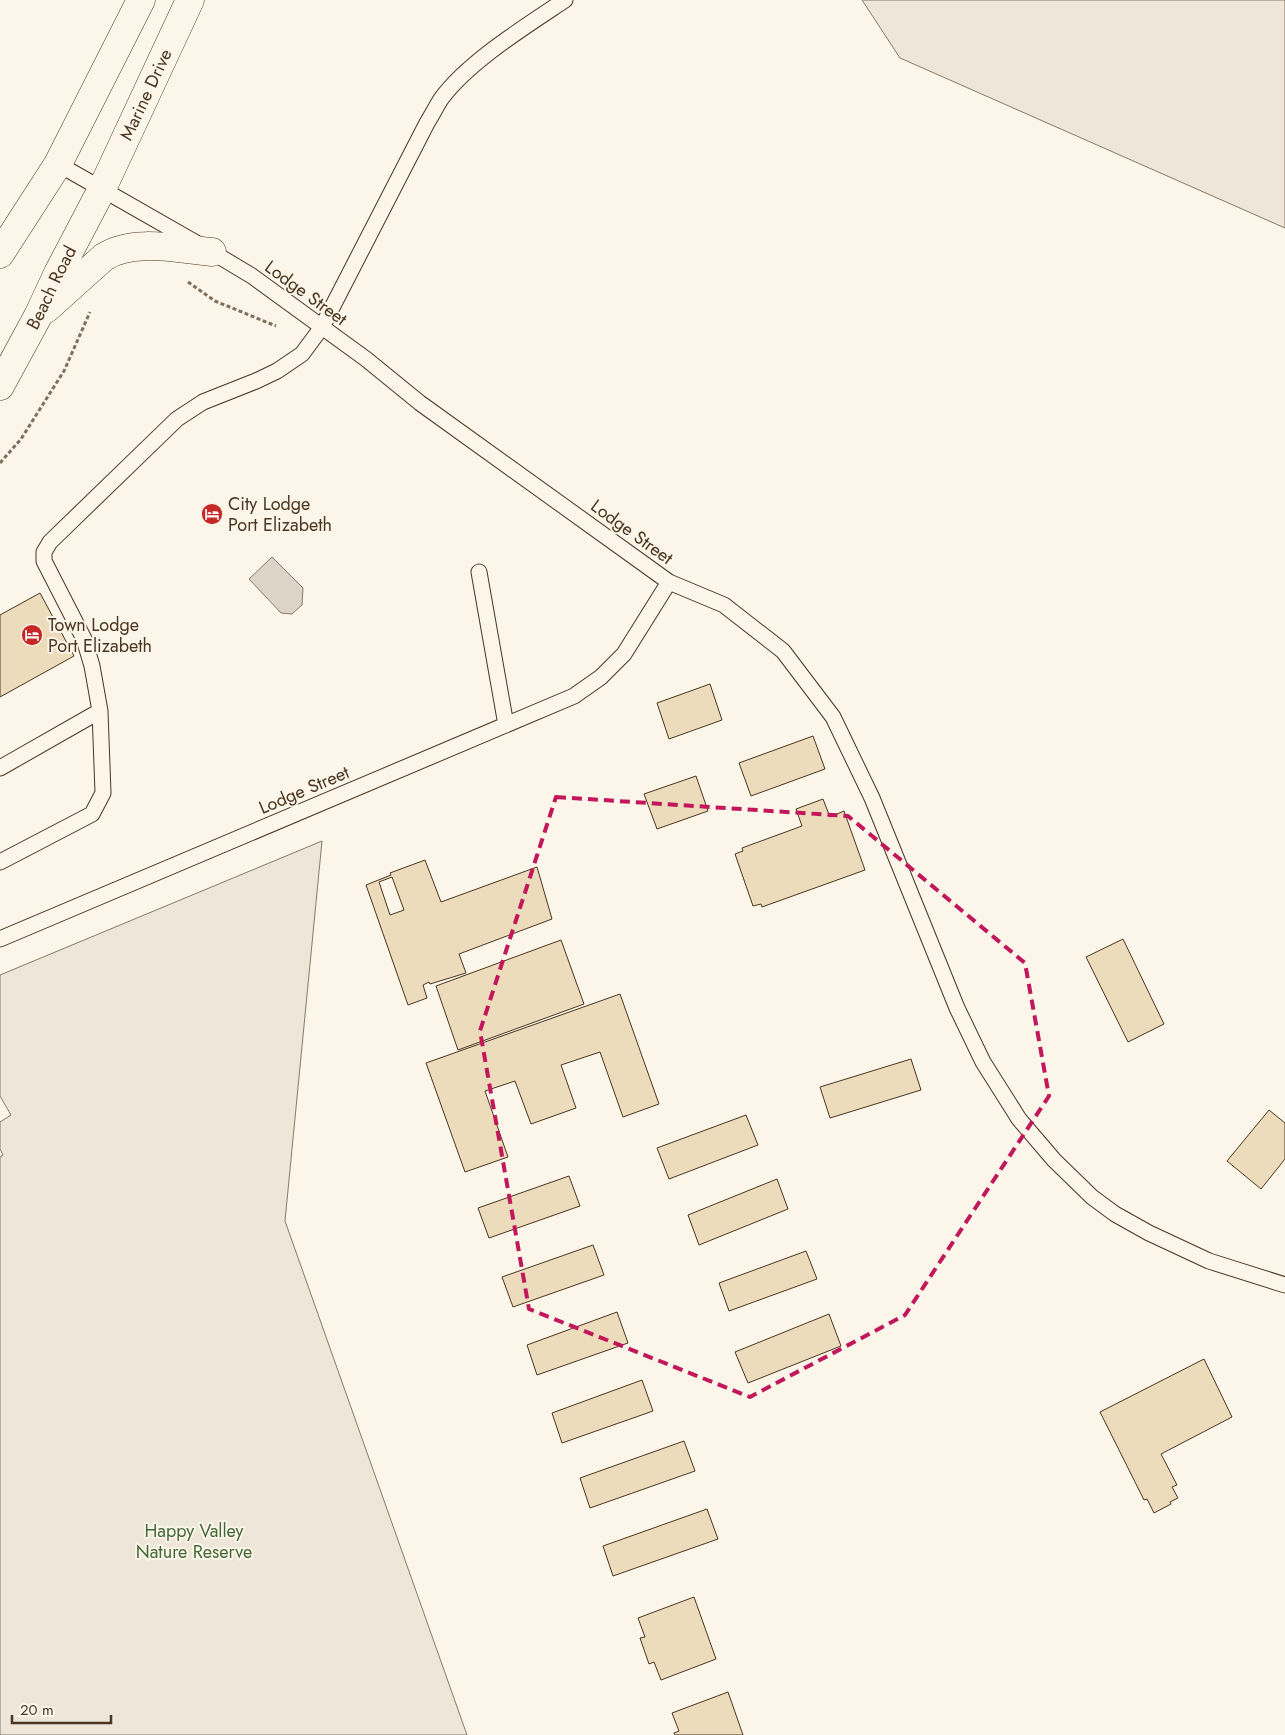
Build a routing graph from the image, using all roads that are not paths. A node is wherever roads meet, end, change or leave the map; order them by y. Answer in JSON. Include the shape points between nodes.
{"nodes":[{"id":1,"x":141,"y":0,"type":"edge"},
{"id":2,"x":190,"y":0,"type":"edge"},
{"id":3,"x":565,"y":0,"type":"edge"},
{"id":4,"x":58,"y":164,"type":"junction"},
{"id":5,"x":102,"y":189,"type":"junction"},
{"id":6,"x":212,"y":252,"type":"junction"},
{"id":7,"x":0,"y":254,"type":"edge"},
{"id":8,"x":38,"y":316,"type":"junction"},
{"id":9,"x":322,"y":327,"type":"junction"},
{"id":10,"x":0,"y":386,"type":"edge"},
{"id":11,"x":479,"y":572,"type":"dead end"},
{"id":12,"x":669,"y":582,"type":"junction"},
{"id":13,"x":100,"y":711,"type":"junction"},
{"id":14,"x":506,"y":725,"type":"junction"},
{"id":15,"x":0,"y":768,"type":"edge"},
{"id":16,"x":0,"y":862,"type":"edge"},
{"id":17,"x":0,"y":939,"type":"edge"},
{"id":18,"x":1285,"y":1286,"type":"edge"}],
"edges":[{"from":1,"to":4,"type":"main road"},
{"from":2,"to":5,"type":"main road","name":"Marine Drive"},
{"from":3,"to":9,"type":"lane","via":[[473,66],[442,98]]},
{"from":4,"to":5,"type":"lane","name":"Lodge Street"},
{"from":4,"to":7,"type":"main road"},
{"from":5,"to":6,"type":"lane","name":"Lodge Street"},
{"from":5,"to":8,"type":"main road","name":"Beach Road"},
{"from":6,"to":8,"type":"main road","via":[[143,246],[113,251]]},
{"from":6,"to":9,"type":"lane","name":"Lodge Street","via":[[252,276]]},
{"from":8,"to":10,"type":"main road","name":"Beach Road"},
{"from":9,"to":12,"type":"lane","name":"Lodge Street","via":[[420,403]]},
{"from":9,"to":13,"type":"lane","via":[[302,354],[277,370],[256,382],[203,402],[177,419],[50,542],[44,552],[44,561],[84,639]]},
{"from":11,"to":14,"type":"lane"},
{"from":12,"to":14,"type":"lane","name":"Lodge Street","via":[[624,654],[601,677],[574,696]]},
{"from":12,"to":18,"type":"lane","via":[[724,605],[783,651],[833,717],[872,798],[957,1008],[983,1062],[1019,1119],[1054,1160],[1092,1197],[1140,1228],[1209,1262]]},
{"from":13,"to":15,"type":"lane"},
{"from":13,"to":16,"type":"lane","via":[[103,792],[92,814]]},
{"from":14,"to":17,"type":"lane","name":"Lodge Street"}]}
